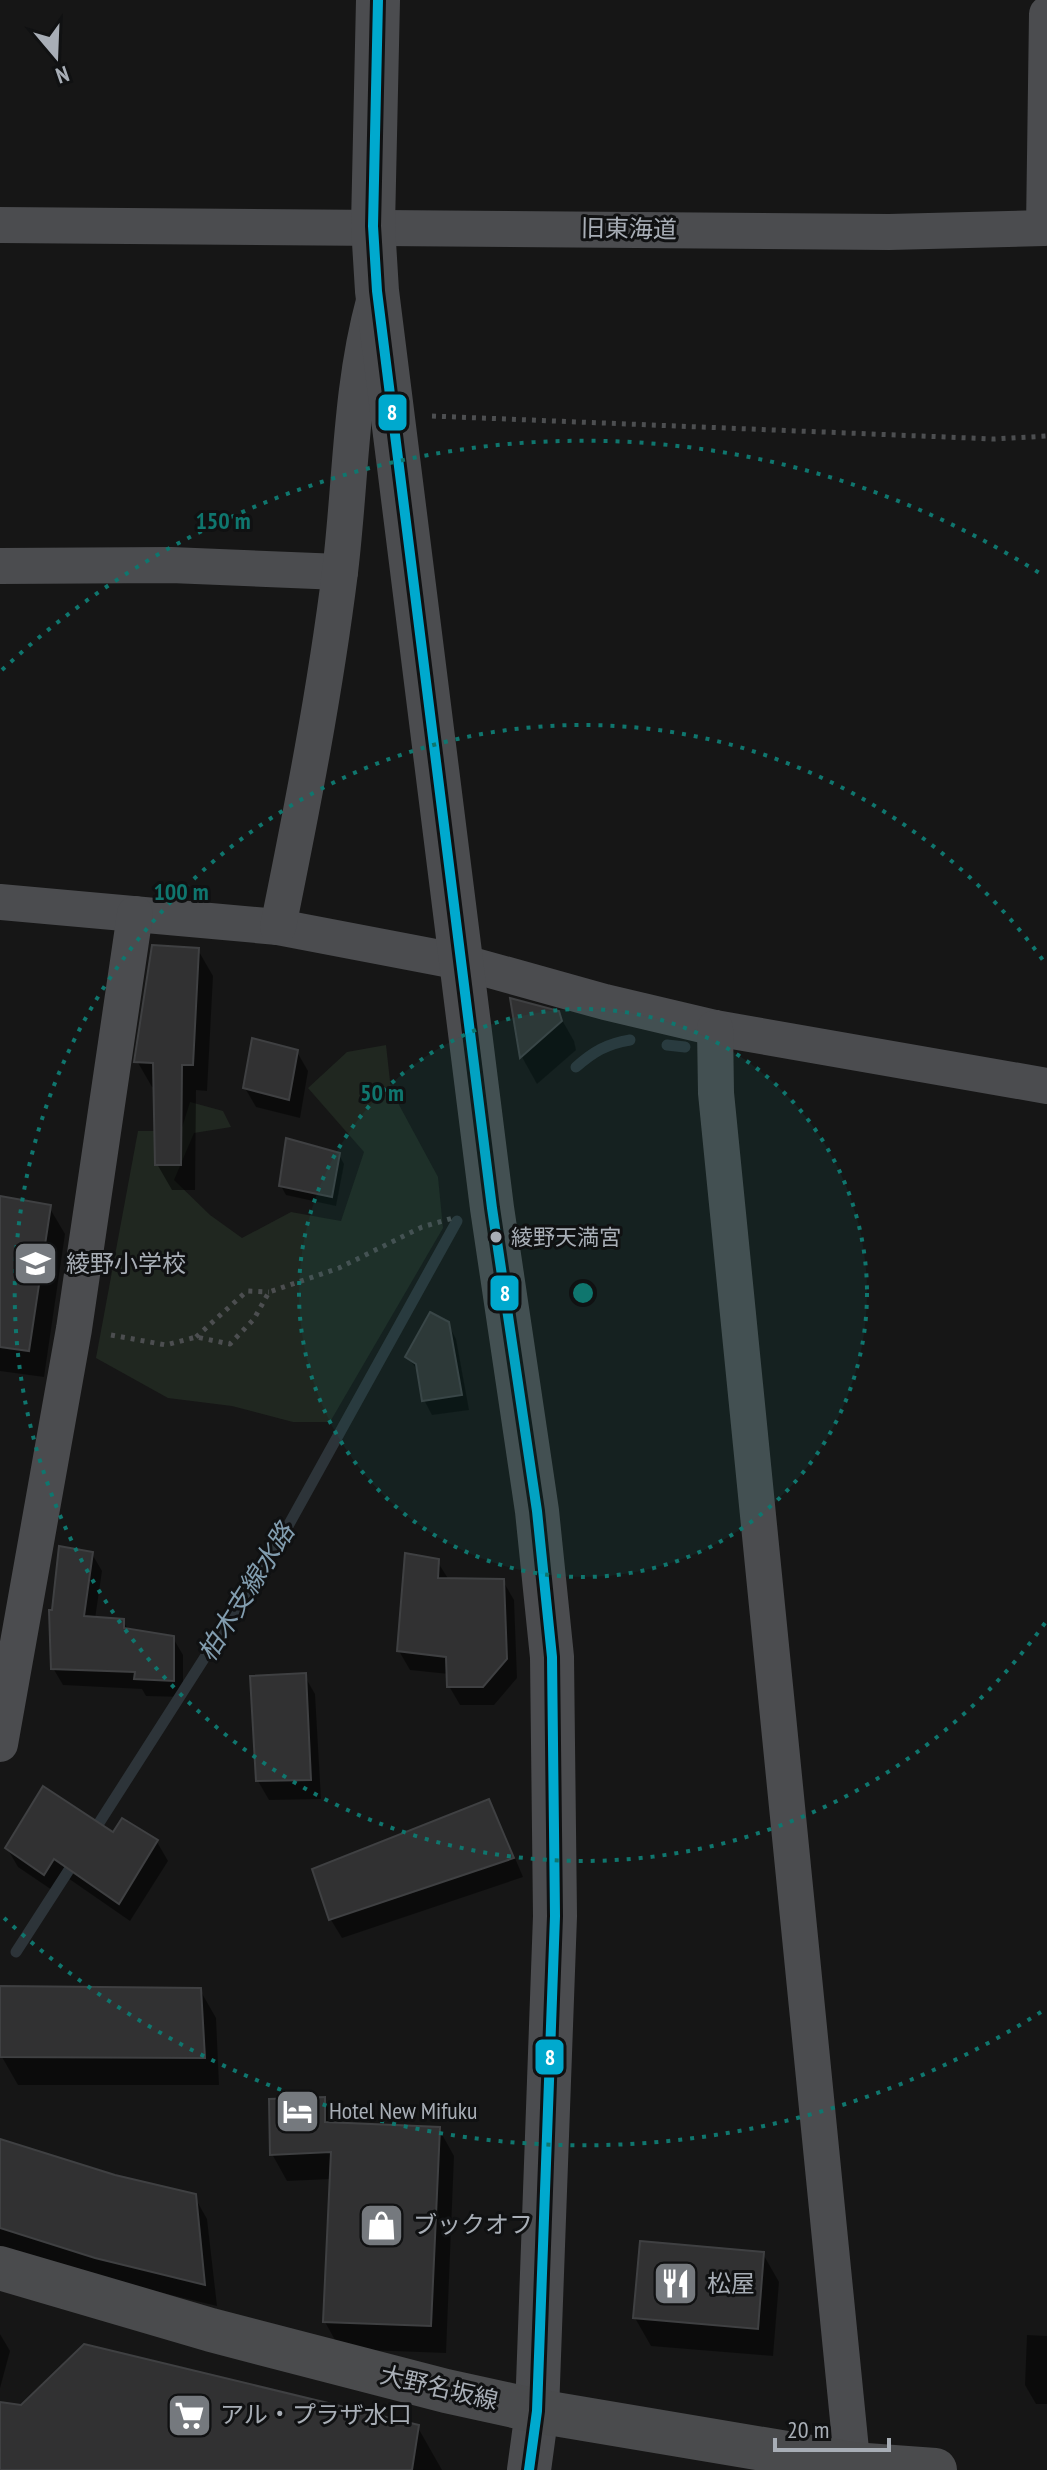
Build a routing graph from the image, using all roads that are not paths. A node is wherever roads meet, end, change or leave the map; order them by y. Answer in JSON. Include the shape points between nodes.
{"nodes":[{"id":1,"x":378,"y":0,"type":"edge"},
{"id":2,"x":1047,"y":14,"type":"edge"},
{"id":3,"x":0,"y":225,"type":"edge"},
{"id":4,"x":373,"y":226,"type":"junction"},
{"id":5,"x":377,"y":291,"type":"junction"},
{"id":6,"x":0,"y":566,"type":"edge"},
{"id":7,"x":340,"y":572,"type":"junction"},
{"id":8,"x":0,"y":902,"type":"edge"},
{"id":9,"x":135,"y":914,"type":"junction"},
{"id":10,"x":278,"y":927,"type":"junction"},
{"id":11,"x":461,"y":962,"type":"junction"},
{"id":12,"x":715,"y":1028,"type":"junction"},
{"id":13,"x":1047,"y":1086,"type":"edge"},
{"id":14,"x":0,"y":1744,"type":"edge"},
{"id":15,"x":0,"y":2268,"type":"edge"},
{"id":16,"x":537,"y":2411,"type":"junction"},
{"id":17,"x":853,"y":2467,"type":"edge"},
{"id":18,"x":529,"y":2470,"type":"edge"},
{"id":19,"x":935,"y":2470,"type":"edge"}],
"edges":[{"from":1,"to":4,"type":"street"},
{"from":2,"to":4,"type":"street","name":"旧東海道","via":[[1044,228],[889,232]]},
{"from":3,"to":4,"type":"street","name":"旧東海道"},
{"from":4,"to":5,"type":"street"},
{"from":5,"to":7,"type":"street","via":[[362,346]]},
{"from":5,"to":11,"type":"street"},
{"from":6,"to":7,"type":"street","via":[[171,565]]},
{"from":7,"to":10,"type":"street","via":[[314,746]]},
{"from":8,"to":9,"type":"street"},
{"from":9,"to":10,"type":"street"},
{"from":9,"to":14,"type":"street","via":[[74,1329]]},
{"from":10,"to":11,"type":"street"},
{"from":11,"to":12,"type":"street"},
{"from":11,"to":16,"type":"street","via":[[537,1511],[552,1657],[555,1916]]},
{"from":12,"to":13,"type":"street"},
{"from":12,"to":17,"type":"street","via":[[718,1109]]},
{"from":15,"to":16,"type":"main road","name":"大野名坂線","via":[[211,2330]]},
{"from":16,"to":17,"type":"main road","name":"大野名坂線"},
{"from":16,"to":18,"type":"street"},
{"from":17,"to":19,"type":"main road","name":"大野名坂線"}]}
